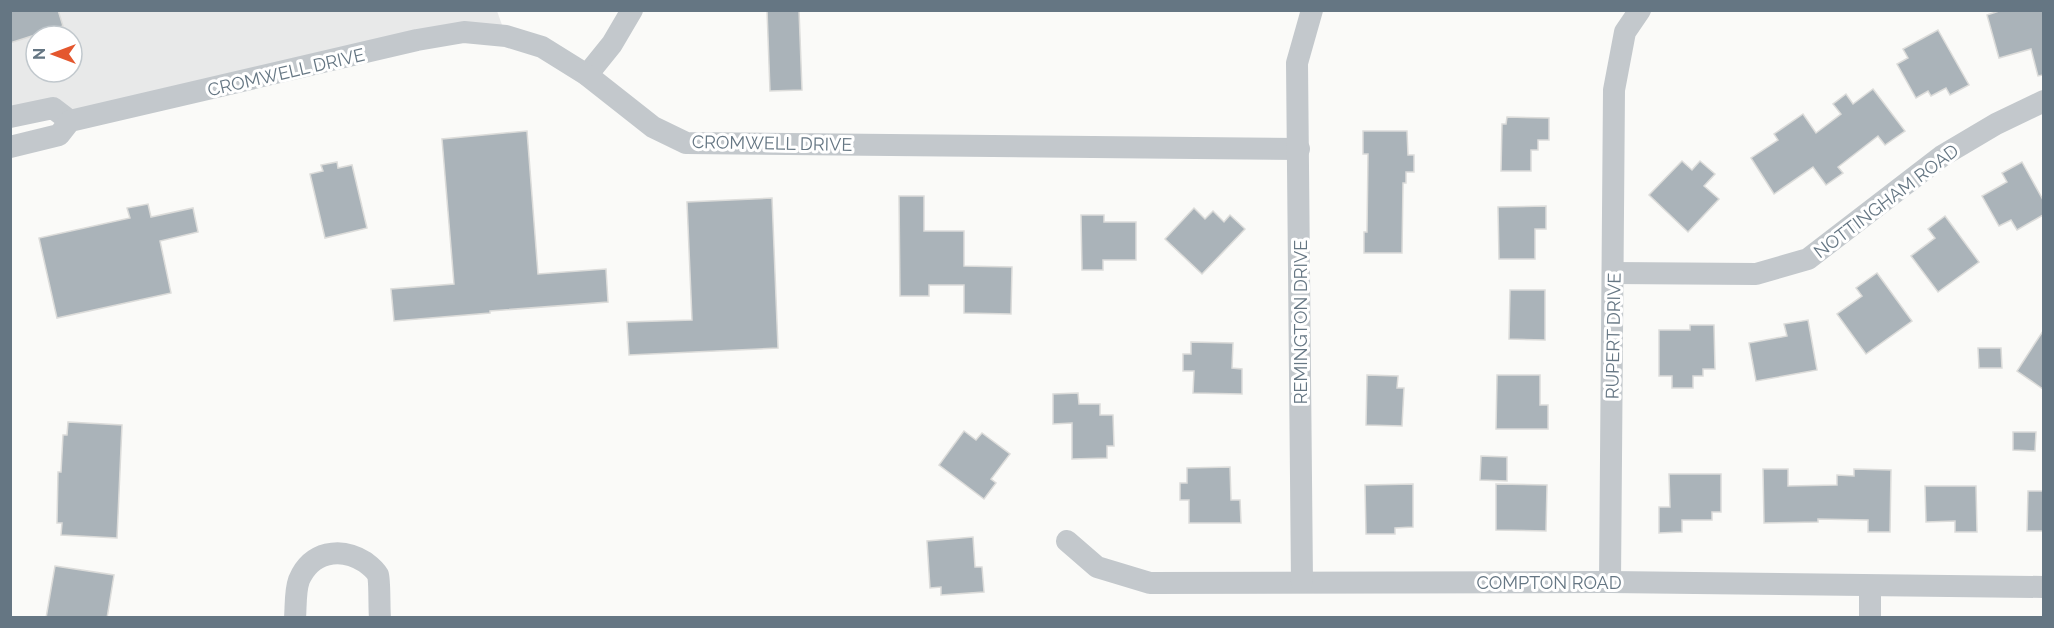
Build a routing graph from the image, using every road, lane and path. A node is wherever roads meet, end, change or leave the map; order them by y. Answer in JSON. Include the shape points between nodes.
{"nodes":[{"id":1,"x":632,"y":10,"type":"edge"},
{"id":2,"x":1312,"y":10,"type":"edge"},
{"id":3,"x":1640,"y":10,"type":"edge"},
{"id":4,"x":587,"y":75,"type":"junction"},
{"id":5,"x":2043,"y":101,"type":"edge"},
{"id":6,"x":10,"y":117,"type":"edge"},
{"id":7,"x":70,"y":121,"type":"junction"},
{"id":8,"x":10,"y":147,"type":"edge"},
{"id":9,"x":1299,"y":149,"type":"junction"},
{"id":10,"x":1613,"y":273,"type":"junction"},
{"id":11,"x":1067,"y":541,"type":"dead end"},
{"id":12,"x":1302,"y":582,"type":"junction"},
{"id":13,"x":1611,"y":582,"type":"junction"},
{"id":14,"x":1870,"y":586,"type":"junction"},
{"id":15,"x":2043,"y":587,"type":"edge"},
{"id":16,"x":295,"y":618,"type":"edge"},
{"id":17,"x":380,"y":618,"type":"edge"},
{"id":18,"x":1870,"y":618,"type":"edge"}],
"edges":[{"from":1,"to":4,"type":"street"},
{"from":2,"to":9,"type":"street","name":"REMINGTON DRIVE","via":[[1297,63]]},
{"from":3,"to":10,"type":"street","name":"RUPERT DRIVE","via":[[1625,32],[1614,90]]},
{"from":4,"to":7,"type":"street","name":"CROMWELL DRIVE","via":[[542,47],[506,36],[464,32]]},
{"from":4,"to":9,"type":"street","name":"CROMWELL DRIVE","via":[[653,127],[686,143]]},
{"from":5,"to":10,"type":"street","name":"NOTTINGHAM ROAD","via":[[1942,156],[1808,259],[1756,274]]},
{"from":6,"to":7,"type":"street","via":[[53,108]]},
{"from":7,"to":8,"type":"street","name":"CROMWELL DRIVE","via":[[59,135]]},
{"from":9,"to":12,"type":"street","name":"REMINGTON DRIVE"},
{"from":10,"to":13,"type":"street","name":"RUPERT DRIVE"},
{"from":11,"to":12,"type":"street","name":"COMPTON ROAD","via":[[1097,567],[1150,583]]},
{"from":12,"to":13,"type":"street","name":"COMPTON ROAD"},
{"from":13,"to":14,"type":"street","name":"COMPTON ROAD"},
{"from":14,"to":15,"type":"street","name":"COMPTON ROAD"},
{"from":14,"to":18,"type":"street"},
{"from":16,"to":17,"type":"street","via":[[298,581],[310,563],[343,552],[368,564],[378,575]]}]}
